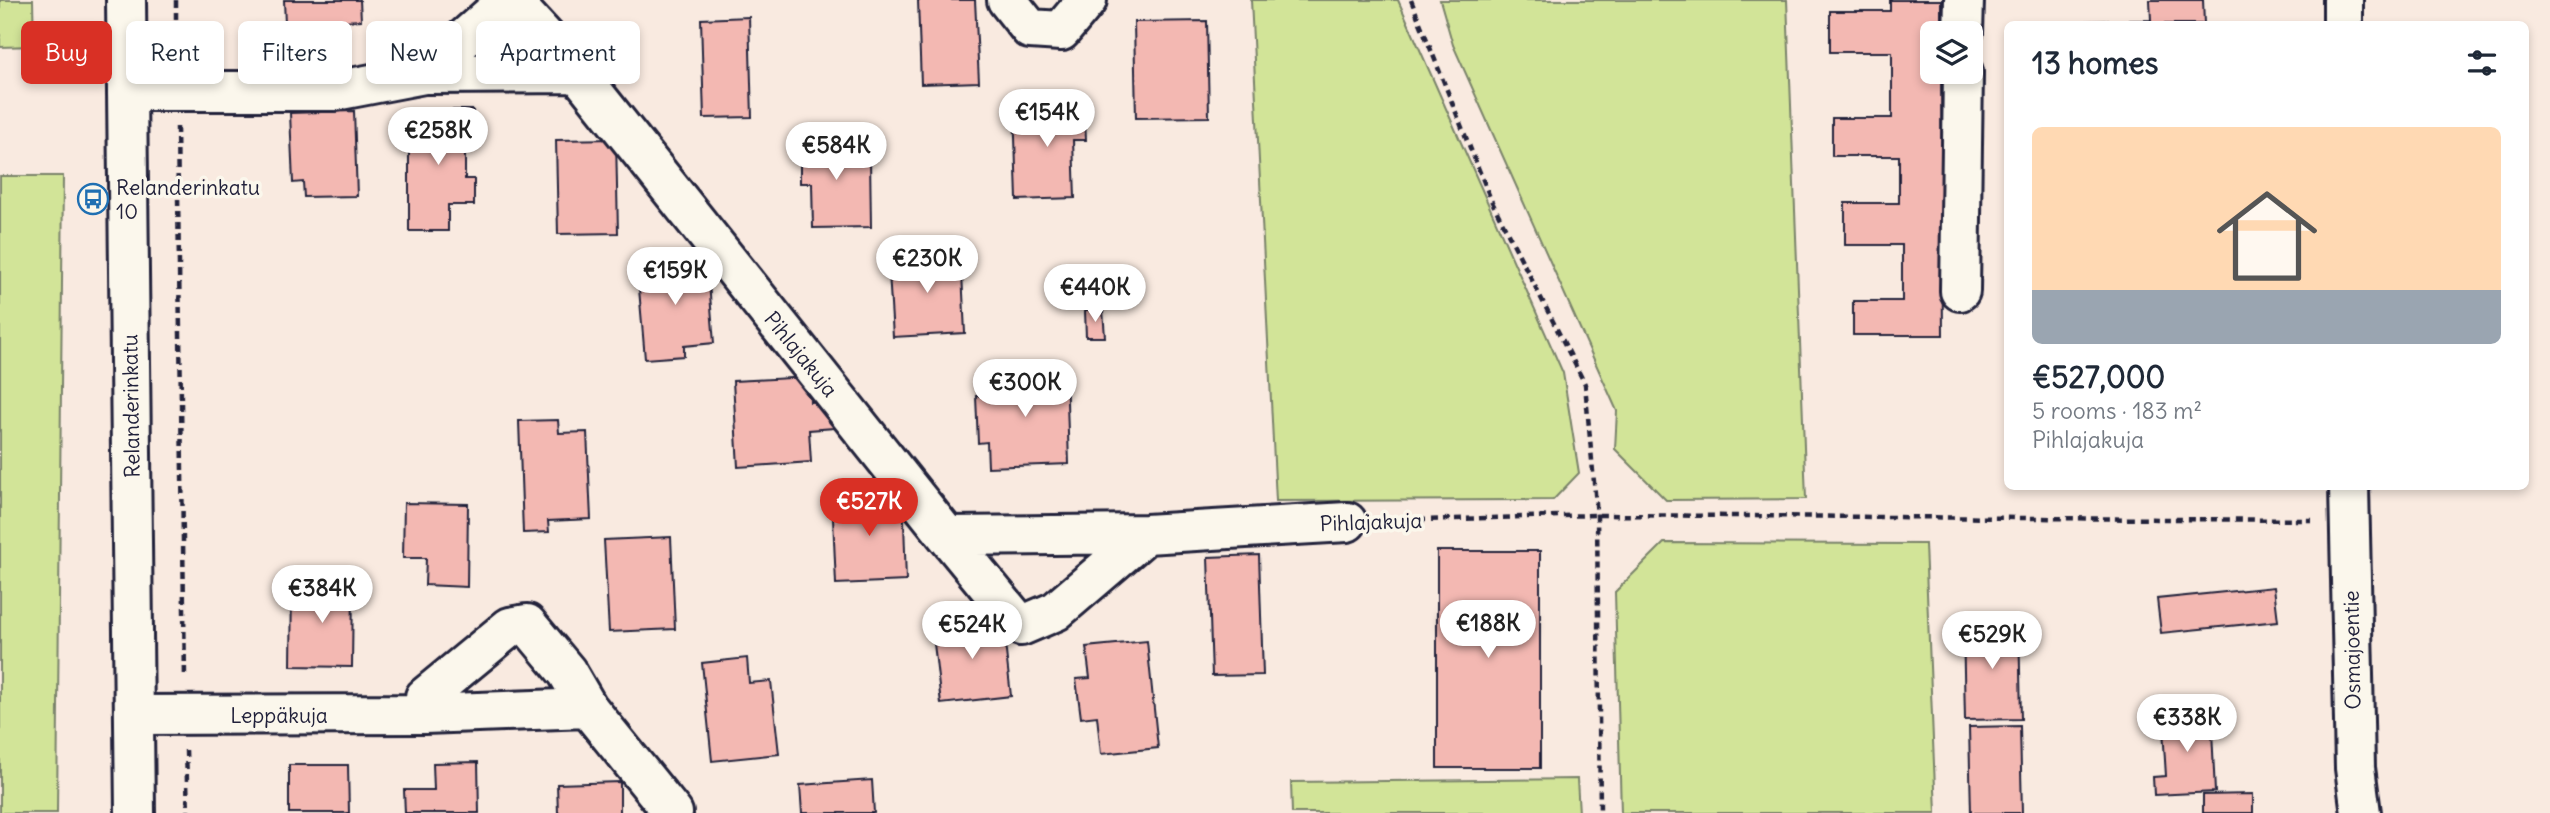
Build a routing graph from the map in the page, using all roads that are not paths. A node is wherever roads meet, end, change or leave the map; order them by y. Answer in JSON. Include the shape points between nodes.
{"nodes":[{"id":1,"x":126,"y":0,"type":"edge"},
{"id":2,"x":510,"y":0,"type":"edge"},
{"id":3,"x":1007,"y":0,"type":"edge"},
{"id":4,"x":1087,"y":0,"type":"edge"},
{"id":5,"x":1964,"y":0,"type":"edge"},
{"id":6,"x":2343,"y":0,"type":"edge"},
{"id":7,"x":530,"y":21,"type":"edge"},
{"id":8,"x":1963,"y":21,"type":"edge"},
{"id":9,"x":2343,"y":21,"type":"edge"},
{"id":10,"x":462,"y":41,"type":"edge"},
{"id":11,"x":372,"y":84,"type":"edge"},
{"id":12,"x":587,"y":84,"type":"edge"},
{"id":13,"x":1963,"y":84,"type":"edge"},
{"id":14,"x":127,"y":91,"type":"junction"},
{"id":15,"x":1960,"y":291,"type":"dead end"},
{"id":16,"x":2349,"y":490,"type":"edge"},
{"id":17,"x":1347,"y":522,"type":"road end"},
{"id":18,"x":1146,"y":534,"type":"junction"},
{"id":19,"x":947,"y":536,"type":"junction"},
{"id":20,"x":588,"y":708,"type":"junction"},
{"id":21,"x":424,"y":714,"type":"junction"},
{"id":22,"x":134,"y":715,"type":"junction"},
{"id":23,"x":135,"y":813,"type":"edge"},
{"id":24,"x":673,"y":813,"type":"edge"},
{"id":25,"x":2361,"y":813,"type":"edge"}],
"edges":[{"from":1,"to":14,"type":"street","name":"Relanderinkatu"},
{"from":2,"to":7,"type":"street","name":"Pihlajakuja"},
{"from":2,"to":10,"type":"street","name":"Pihlajakuja"},
{"from":3,"to":4,"type":"street","via":[[1030,30],[1061,32]]},
{"from":5,"to":8,"type":"street"},
{"from":6,"to":9,"type":"street"},
{"from":11,"to":14,"type":"street","via":[[335,91]]},
{"from":12,"to":19,"type":"street","name":"Pihlajakuja"},
{"from":13,"to":15,"type":"street"},
{"from":14,"to":22,"type":"street","name":"Relanderinkatu"},
{"from":16,"to":25,"type":"street","name":"Osmajoentie","via":[[2355,768]]},
{"from":17,"to":18,"type":"street","name":"Pihlajakuja"},
{"from":18,"to":19,"type":"street","name":"Pihlajakuja"},
{"from":18,"to":19,"type":"street","name":"Pihlajakuja","via":[[1056,611],[1021,626]]},
{"from":20,"to":21,"type":"street","name":"Leppäkuja"},
{"from":20,"to":21,"type":"street","via":[[567,672],[527,624],[510,627],[425,697]]},
{"from":20,"to":24,"type":"street"},
{"from":21,"to":22,"type":"street","name":"Leppäkuja"},
{"from":22,"to":23,"type":"street","name":"Relanderinkatu"}]}
